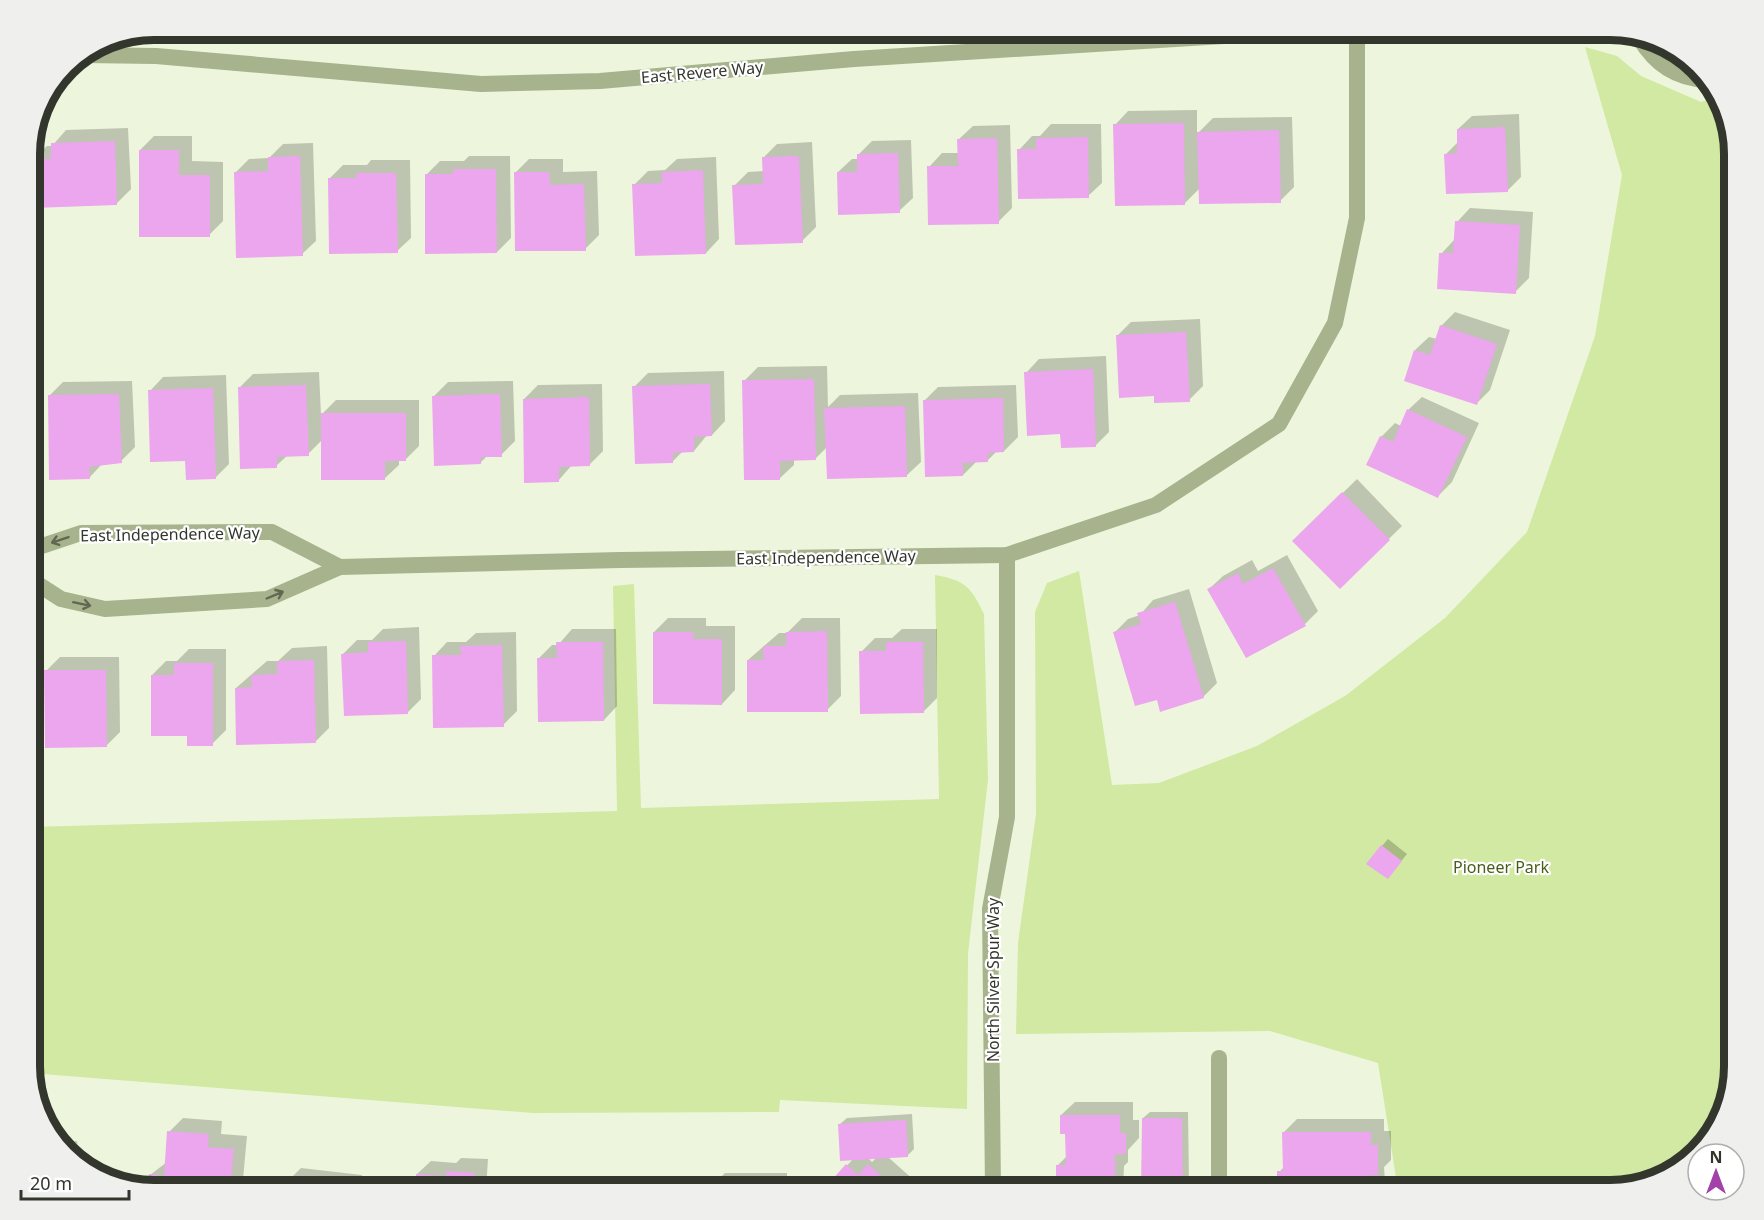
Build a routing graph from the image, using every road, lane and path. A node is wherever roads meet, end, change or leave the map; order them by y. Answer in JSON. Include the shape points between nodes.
{"nodes":[{"id":1,"x":1155,"y":40,"type":"edge"},
{"id":2,"x":1357,"y":40,"type":"edge"},
{"id":3,"x":1644,"y":46,"type":"edge"},
{"id":4,"x":98,"y":55,"type":"edge"},
{"id":5,"x":1694,"y":78,"type":"edge"},
{"id":6,"x":41,"y":546,"type":"edge"},
{"id":7,"x":1007,"y":555,"type":"junction"},
{"id":8,"x":340,"y":567,"type":"junction"},
{"id":9,"x":41,"y":586,"type":"edge"},
{"id":10,"x":1219,"y":1058,"type":"dead end"},
{"id":11,"x":993,"y":1180,"type":"edge"},
{"id":12,"x":1219,"y":1180,"type":"edge"}],
"edges":[{"from":1,"to":4,"type":"street","name":"East Revere Way","via":[[854,59],[600,81],[481,84],[156,56]]},
{"from":2,"to":7,"type":"street","name":"East Independence Way","via":[[1357,218],[1335,323],[1279,424],[1156,505]]},
{"from":3,"to":5,"type":"street","via":[[1665,68]]},
{"from":8,"to":6,"type":"street","name":"East Independence Way","one_way":true,"via":[[272,532],[81,533]]},
{"from":7,"to":8,"type":"street","name":"East Independence Way"},
{"from":7,"to":11,"type":"street","name":"North Silver Spur Way","via":[[1007,817],[990,909]]},
{"from":9,"to":8,"type":"street","name":"East Independence Way","one_way":true,"via":[[61,599],[105,609],[267,599]]},
{"from":10,"to":12,"type":"street"}]}
